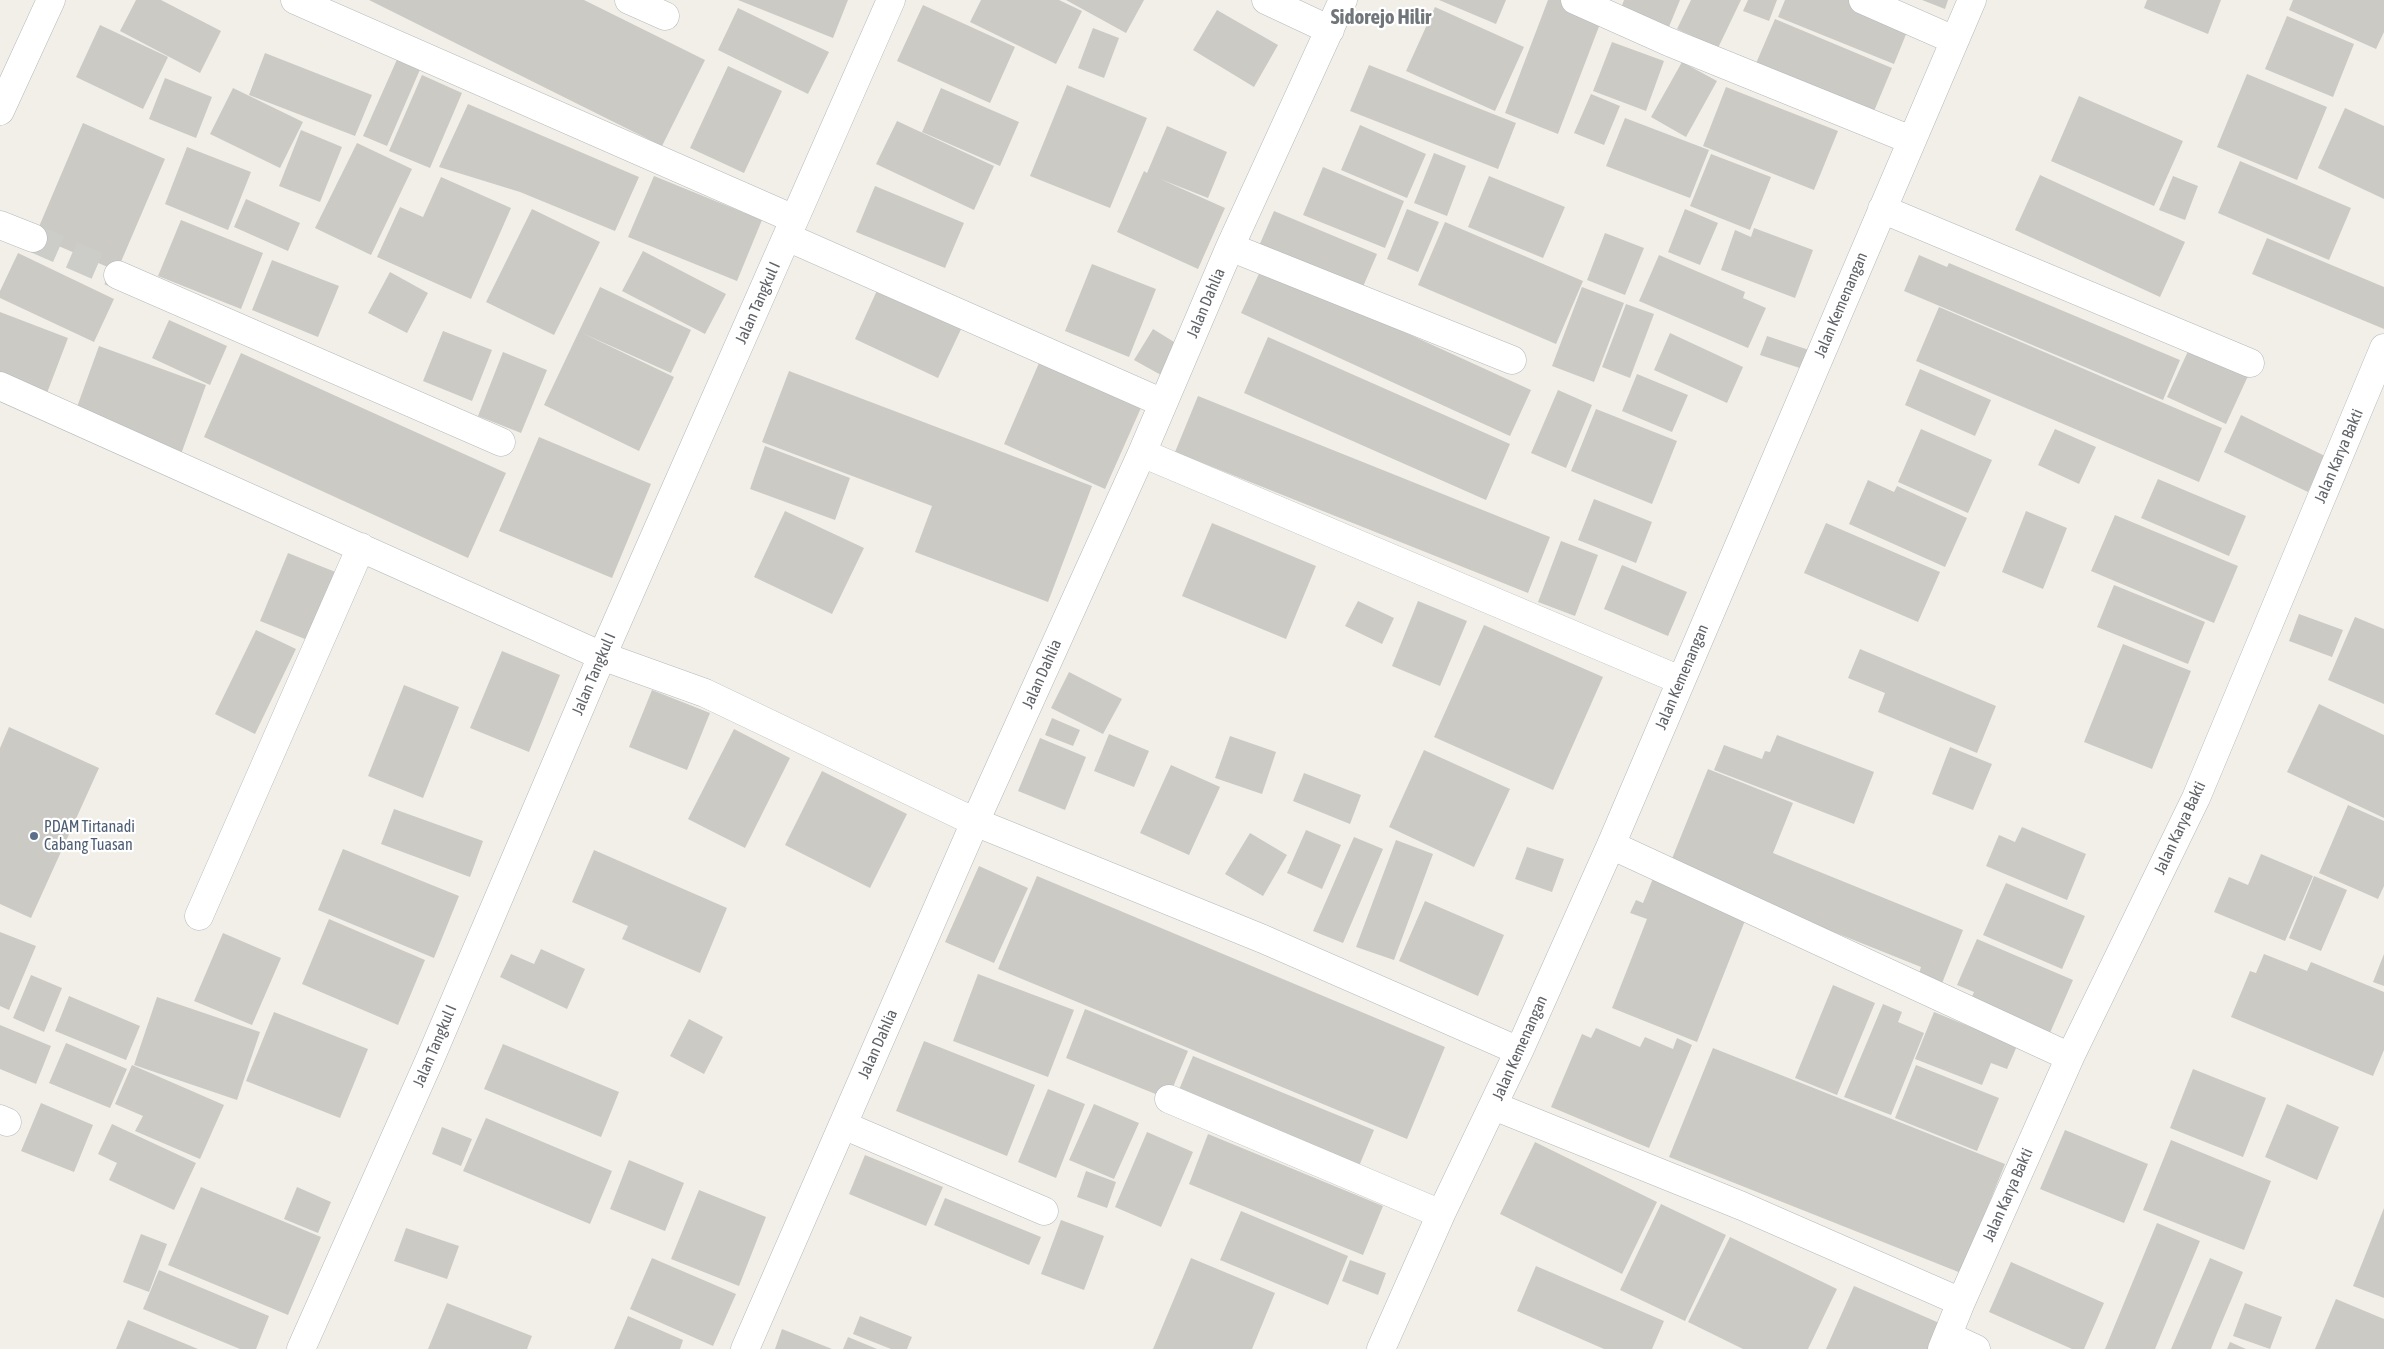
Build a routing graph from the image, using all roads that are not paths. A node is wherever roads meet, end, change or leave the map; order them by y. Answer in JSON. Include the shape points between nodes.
{"nodes":[{"id":1,"x":51,"y":0,"type":"edge"},
{"id":2,"x":295,"y":0,"type":"edge"},
{"id":3,"x":629,"y":0,"type":"edge"},
{"id":4,"x":891,"y":0,"type":"edge"},
{"id":5,"x":1266,"y":0,"type":"edge"},
{"id":6,"x":1343,"y":0,"type":"edge"},
{"id":7,"x":1575,"y":0,"type":"edge"},
{"id":8,"x":1863,"y":0,"type":"edge"},
{"id":9,"x":1972,"y":0,"type":"edge"},
{"id":10,"x":665,"y":16,"type":"dead end"},
{"id":11,"x":1330,"y":30,"type":"junction"},
{"id":12,"x":1954,"y":40,"type":"junction"},
{"id":13,"x":0,"y":111,"type":"edge"},
{"id":14,"x":1911,"y":140,"type":"junction"},
{"id":15,"x":1882,"y":209,"type":"junction"},
{"id":16,"x":0,"y":225,"type":"edge"},
{"id":17,"x":790,"y":228,"type":"junction"},
{"id":18,"x":32,"y":238,"type":"tunnel mouth"},
{"id":19,"x":1230,"y":247,"type":"junction"},
{"id":20,"x":118,"y":275,"type":"tunnel mouth"},
{"id":21,"x":2384,"y":348,"type":"edge"},
{"id":22,"x":1512,"y":360,"type":"dead end"},
{"id":23,"x":2250,"y":363,"type":"dead end"},
{"id":24,"x":0,"y":386,"type":"edge"},
{"id":25,"x":1163,"y":403,"type":"junction"},
{"id":26,"x":501,"y":442,"type":"dead end"},
{"id":27,"x":1142,"y":453,"type":"junction"},
{"id":28,"x":362,"y":547,"type":"junction"},
{"id":29,"x":602,"y":656,"type":"junction"},
{"id":30,"x":1680,"y":680,"type":"junction"},
{"id":31,"x":975,"y":822,"type":"junction"},
{"id":32,"x":1611,"y":845,"type":"junction"},
{"id":33,"x":199,"y":916,"type":"dead end"},
{"id":34,"x":1520,"y":1051,"type":"junction"},
{"id":35,"x":2070,"y":1057,"type":"junction"},
{"id":36,"x":1169,"y":1099,"type":"dead end"},
{"id":37,"x":1494,"y":1106,"type":"junction"},
{"id":38,"x":843,"y":1125,"type":"junction"},
{"id":39,"x":1044,"y":1211,"type":"dead end"},
{"id":40,"x":1441,"y":1214,"type":"junction"},
{"id":41,"x":1961,"y":1302,"type":"junction"},
{"id":42,"x":1945,"y":1343,"type":"edge"},
{"id":43,"x":301,"y":1349,"type":"edge"},
{"id":44,"x":745,"y":1349,"type":"edge"},
{"id":45,"x":1381,"y":1349,"type":"edge"},
{"id":46,"x":1976,"y":1349,"type":"edge"}],
"edges":[{"from":1,"to":13,"type":"street"},
{"from":2,"to":17,"type":"street"},
{"from":3,"to":10,"type":"street"},
{"from":4,"to":17,"type":"street","name":"Jalan Tangkul I"},
{"from":5,"to":11,"type":"street"},
{"from":6,"to":11,"type":"street","name":"Jalan Dahlia"},
{"from":7,"to":14,"type":"street","via":[[1669,42]]},
{"from":8,"to":12,"type":"street"},
{"from":9,"to":12,"type":"street","name":"Jalan Kemenangan"},
{"from":11,"to":19,"type":"street","name":"Jalan Dahlia"},
{"from":12,"to":14,"type":"street","name":"Jalan Kemenangan"},
{"from":14,"to":15,"type":"street","name":"Jalan Kemenangan"},
{"from":15,"to":23,"type":"street"},
{"from":15,"to":30,"type":"street","name":"Jalan Kemenangan"},
{"from":16,"to":18,"type":"street"},
{"from":17,"to":25,"type":"street"},
{"from":17,"to":29,"type":"street","name":"Jalan Tangkul I"},
{"from":19,"to":22,"type":"street"},
{"from":19,"to":25,"type":"street","name":"Jalan Dahlia"},
{"from":20,"to":26,"type":"street"},
{"from":21,"to":35,"type":"street","name":"Jalan Karya Bakti","via":[[2196,798]]},
{"from":24,"to":28,"type":"street"},
{"from":25,"to":27,"type":"street","name":"Jalan Dahlia"},
{"from":27,"to":30,"type":"street"},
{"from":27,"to":31,"type":"street","name":"Jalan Dahlia"},
{"from":28,"to":29,"type":"street"},
{"from":28,"to":33,"type":"street"},
{"from":29,"to":31,"type":"street","via":[[705,693]]},
{"from":29,"to":43,"type":"street","name":"Jalan Tangkul I","via":[[430,1059]]},
{"from":30,"to":32,"type":"street","name":"Jalan Kemenangan"},
{"from":31,"to":34,"type":"street"},
{"from":31,"to":38,"type":"street","name":"Jalan Dahlia"},
{"from":32,"to":34,"type":"street","name":"Jalan Kemenangan"},
{"from":32,"to":35,"type":"street"},
{"from":34,"to":37,"type":"street","name":"Jalan Kemenangan"},
{"from":35,"to":41,"type":"street","name":"Jalan Karya Bakti"},
{"from":36,"to":40,"type":"street"},
{"from":37,"to":40,"type":"street","name":"Jalan Kemenangan"},
{"from":37,"to":41,"type":"street","via":[[1742,1206]]},
{"from":38,"to":39,"type":"street"},
{"from":38,"to":44,"type":"street","name":"Jalan Dahlia"},
{"from":40,"to":45,"type":"street","name":"Jalan Kemenangan"},
{"from":41,"to":42,"type":"street","name":"Jalan Karya Bakti"},
{"from":42,"to":46,"type":"street"}]}
